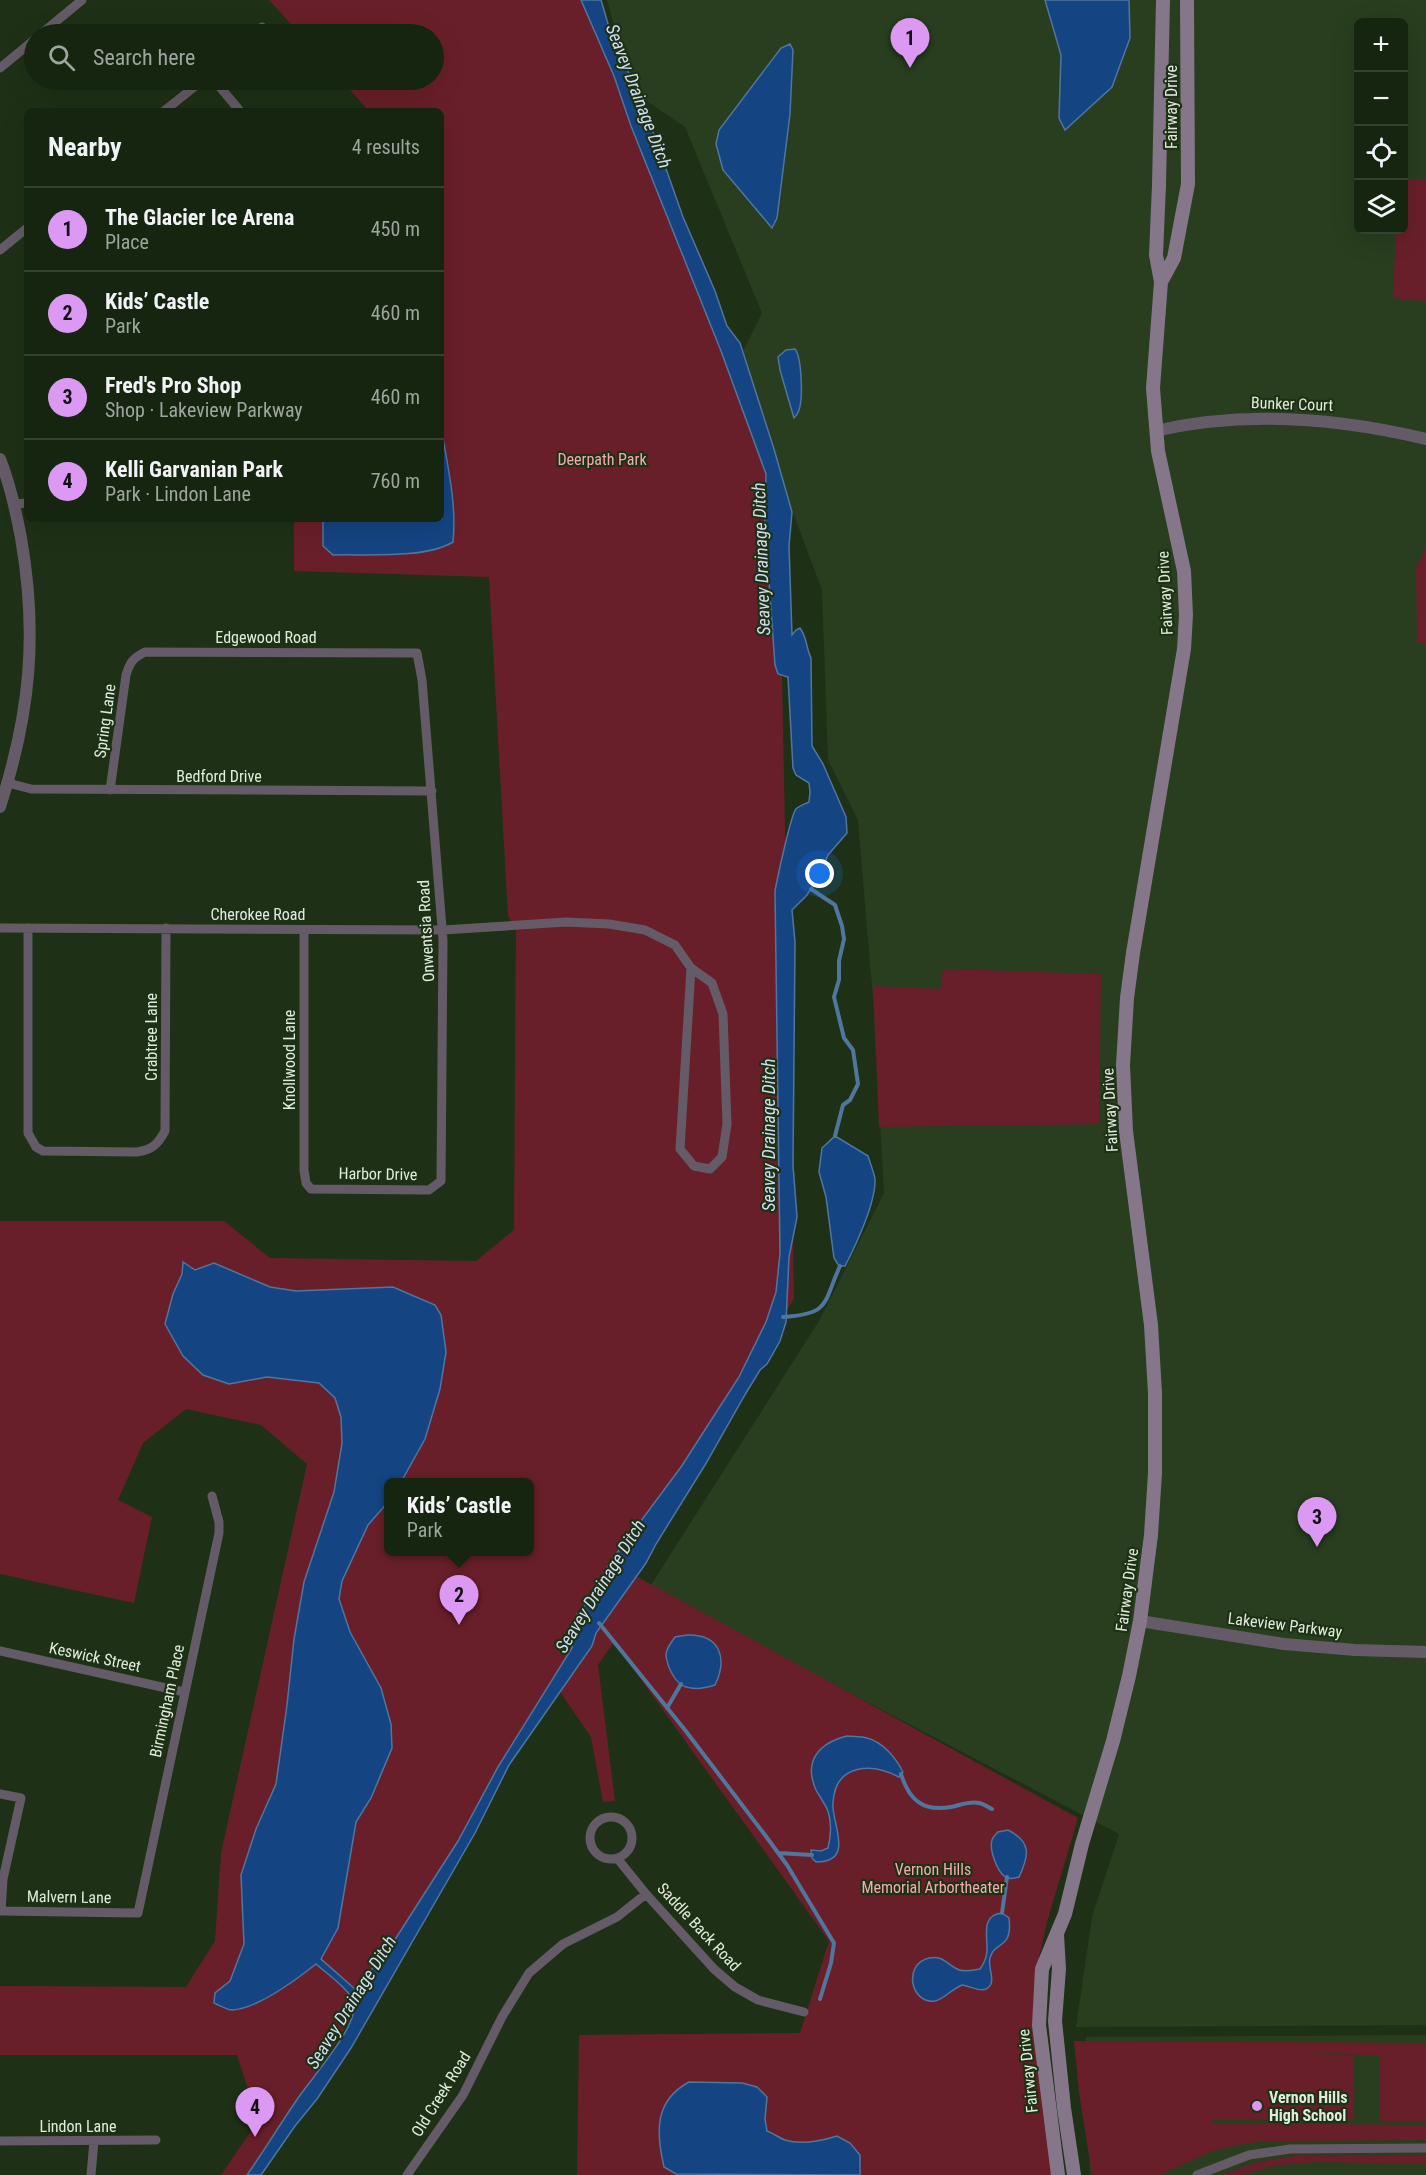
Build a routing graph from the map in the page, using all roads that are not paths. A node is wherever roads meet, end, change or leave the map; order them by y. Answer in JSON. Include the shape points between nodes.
{"nodes":[{"id":1,"x":82,"y":0,"type":"edge"},
{"id":2,"x":1163,"y":0,"type":"edge"},
{"id":3,"x":1187,"y":0,"type":"edge"},
{"id":4,"x":53,"y":24,"type":"edge"},
{"id":5,"x":24,"y":48,"type":"edge"},
{"id":6,"x":0,"y":68,"type":"edge"},
{"id":7,"x":190,"y":90,"type":"edge"},
{"id":8,"x":222,"y":90,"type":"edge"},
{"id":9,"x":168,"y":108,"type":"edge"},
{"id":10,"x":237,"y":108,"type":"edge"},
{"id":11,"x":24,"y":230,"type":"edge"},
{"id":12,"x":0,"y":250,"type":"edge"},
{"id":13,"x":1161,"y":282,"type":"junction"},
{"id":14,"x":1156,"y":431,"type":"junction"},
{"id":15,"x":1426,"y":439,"type":"edge"},
{"id":16,"x":0,"y":459,"type":"edge"},
{"id":17,"x":21,"y":504,"type":"edge"},
{"id":18,"x":398,"y":652,"type":"joint"},
{"id":19,"x":134,"y":657,"type":"joint"},
{"id":20,"x":8,"y":783,"type":"junction"},
{"id":21,"x":110,"y":790,"type":"junction"},
{"id":22,"x":432,"y":791,"type":"junction"},
{"id":23,"x":0,"y":807,"type":"edge"},
{"id":24,"x":0,"y":928,"type":"edge"},
{"id":25,"x":28,"y":928,"type":"junction"},
{"id":26,"x":166,"y":928,"type":"junction"},
{"id":27,"x":304,"y":930,"type":"junction"},
{"id":28,"x":443,"y":930,"type":"junction"},
{"id":29,"x":691,"y":968,"type":"junction"},
{"id":30,"x":441,"y":1181,"type":"joint"},
{"id":31,"x":311,"y":1189,"type":"joint"},
{"id":32,"x":212,"y":1496,"type":"dead end"},
{"id":33,"x":1140,"y":1621,"type":"junction"},
{"id":34,"x":0,"y":1652,"type":"edge"},
{"id":35,"x":1426,"y":1652,"type":"edge"},
{"id":36,"x":184,"y":1692,"type":"junction"},
{"id":37,"x":0,"y":1794,"type":"edge"},
{"id":38,"x":617,"y":1858,"type":"junction"},
{"id":39,"x":646,"y":1894,"type":"junction"},
{"id":40,"x":0,"y":1911,"type":"edge"},
{"id":41,"x":138,"y":1913,"type":"joint"},
{"id":42,"x":1057,"y":1930,"type":"junction"},
{"id":43,"x":804,"y":2012,"type":"dead end"},
{"id":44,"x":156,"y":2140,"type":"dead end"},
{"id":45,"x":0,"y":2141,"type":"edge"},
{"id":46,"x":94,"y":2141,"type":"junction"},
{"id":47,"x":1426,"y":2148,"type":"edge"},
{"id":48,"x":91,"y":2175,"type":"edge"},
{"id":49,"x":407,"y":2175,"type":"edge"},
{"id":50,"x":1058,"y":2175,"type":"edge"},
{"id":51,"x":1074,"y":2175,"type":"edge"},
{"id":52,"x":1197,"y":2175,"type":"edge"}],
"edges":[{"from":1,"to":4,"type":"street"},
{"from":2,"to":13,"type":"main road","name":"Fairway Drive","via":[[1156,255]]},
{"from":3,"to":13,"type":"main road","name":"Fairway Drive","via":[[1188,184],[1174,258]]},
{"from":5,"to":6,"type":"street"},
{"from":7,"to":9,"type":"street"},
{"from":8,"to":10,"type":"street"},
{"from":11,"to":12,"type":"street"},
{"from":13,"to":14,"type":"main road","name":"Fairway Drive","via":[[1154,379]]},
{"from":14,"to":15,"type":"street","name":"Bunker Court","via":[[1275,418],[1346,423]]},
{"from":14,"to":33,"type":"main road","name":"Fairway Drive","via":[[1184,571],[1186,615],[1184,649],[1134,943],[1123,1065],[1126,1131],[1151,1326],[1155,1393],[1151,1535]]},
{"from":16,"to":17,"type":"street"},
{"from":17,"to":20,"type":"street","via":[[30,667]]},
{"from":18,"to":19,"type":"street","name":"Edgewood Road","via":[[145,652]]},
{"from":18,"to":22,"type":"street","name":"Onwentsia Road","via":[[417,653]]},
{"from":19,"to":21,"type":"street","name":"Spring Lane","via":[[126,675]]},
{"from":20,"to":21,"type":"street","name":"Bedford Drive","via":[[31,789]]},
{"from":20,"to":23,"type":"street"},
{"from":21,"to":22,"type":"street","name":"Bedford Drive"},
{"from":22,"to":28,"type":"street","name":"Onwentsia Road"},
{"from":24,"to":25,"type":"street","name":"Cherokee Road"},
{"from":25,"to":26,"type":"street","name":"Cherokee Road"},
{"from":25,"to":26,"type":"street","name":"Crabtree Lane","via":[[28,1133],[43,1151],[137,1152],[158,1144],[165,1131]]},
{"from":26,"to":27,"type":"street","name":"Cherokee Road"},
{"from":27,"to":28,"type":"street","name":"Cherokee Road"},
{"from":27,"to":31,"type":"street","name":"Knollwood Lane","via":[[304,1170]]},
{"from":28,"to":29,"type":"street","name":"Cherokee Road","via":[[566,922],[609,924],[645,930],[675,945]]},
{"from":28,"to":30,"type":"street","name":"Onwentsia Road"},
{"from":29,"to":29,"type":"street","name":"Cherokee Road","via":[[680,1149],[694,1166],[710,1168],[722,1157],[727,1124],[723,1014],[712,983]]},
{"from":30,"to":31,"type":"street","name":"Harbor Drive","via":[[429,1190]]},
{"from":32,"to":36,"type":"street","name":"Birmingham Place","via":[[219,1533]]},
{"from":33,"to":35,"type":"street","name":"Lakeview Parkway","via":[[1284,1644]]},
{"from":33,"to":42,"type":"main road","name":"Fairway Drive","via":[[1113,1742],[1065,1914]]},
{"from":34,"to":36,"type":"street","name":"Keswick Street"},
{"from":36,"to":41,"type":"street","name":"Birmingham Place"},
{"from":37,"to":40,"type":"street","via":[[21,1798]]},
{"from":38,"to":38,"type":"street","name":"Saddle Back Road","via":[[602,1857],[592,1847],[592,1827],[603,1818],[617,1817],[629,1824],[632,1831],[632,1845]]},
{"from":38,"to":39,"type":"street","name":"Saddle Back Road"},
{"from":39,"to":43,"type":"street","name":"Saddle Back Road","via":[[735,1987],[758,2000]]},
{"from":39,"to":49,"type":"street","name":"Old Creek Road","via":[[617,1917],[563,1944],[529,1973],[463,2094]]},
{"from":40,"to":41,"type":"street","name":"Malvern Lane"},
{"from":42,"to":50,"type":"main road","name":"Fairway Drive","via":[[1042,1969],[1039,2008]]},
{"from":42,"to":51,"type":"main road","name":"Fairway Drive","via":[[1055,2021]]},
{"from":44,"to":46,"type":"street","name":"Lindon Lane"},
{"from":45,"to":46,"type":"street","name":"Lindon Lane"},
{"from":46,"to":48,"type":"street"},
{"from":47,"to":52,"type":"street","via":[[1290,2149],[1249,2155]]}]}
